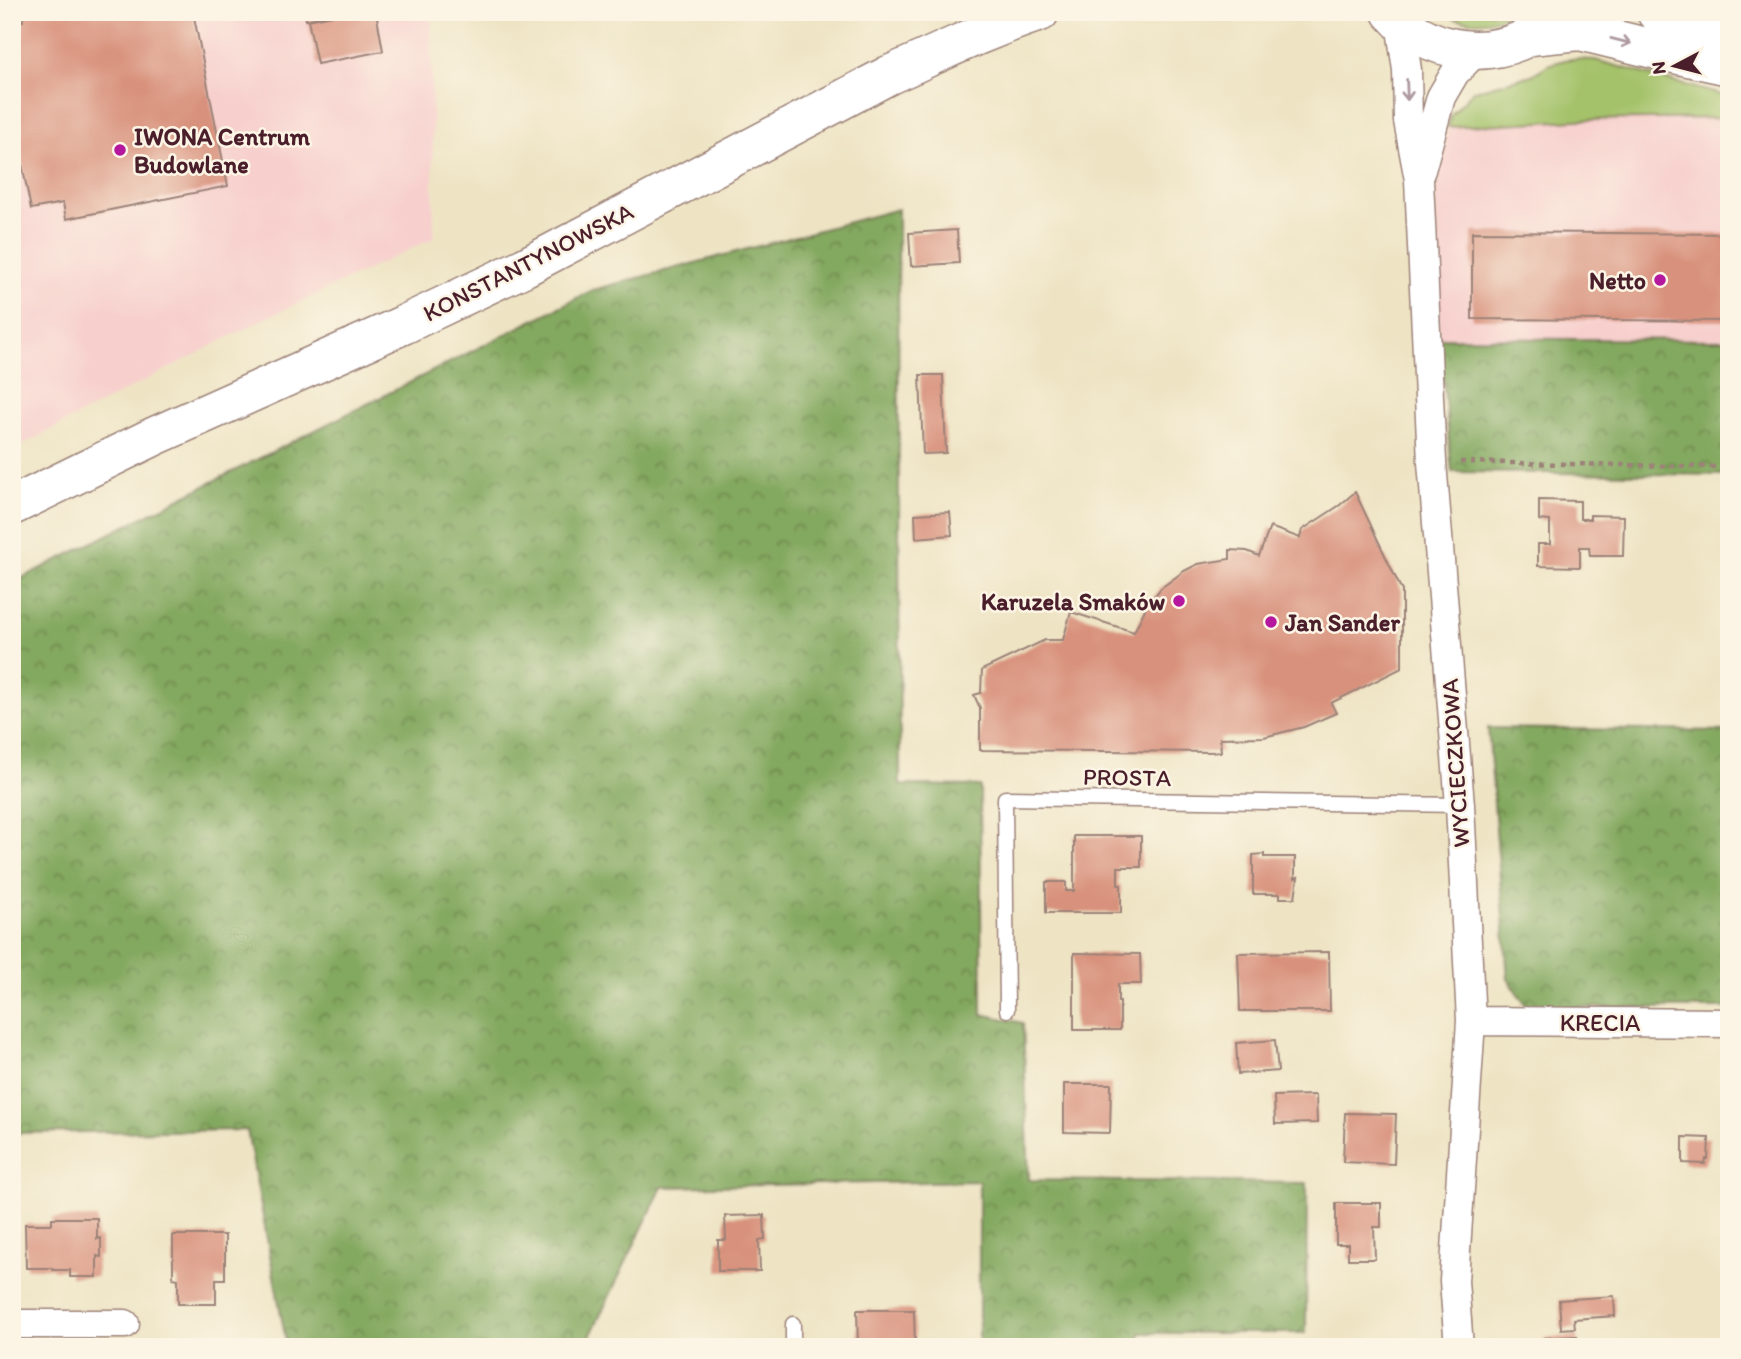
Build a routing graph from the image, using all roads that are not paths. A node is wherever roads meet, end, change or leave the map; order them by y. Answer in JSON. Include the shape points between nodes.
{"nodes":[{"id":1,"x":1040,"y":12,"type":"edge"},
{"id":2,"x":1657,"y":12,"type":"edge"},
{"id":3,"x":1396,"y":17,"type":"edge"},
{"id":4,"x":1544,"y":24,"type":"edge"},
{"id":5,"x":1729,"y":40,"type":"edge"},
{"id":6,"x":1477,"y":50,"type":"junction"},
{"id":7,"x":1729,"y":65,"type":"edge"},
{"id":8,"x":1419,"y":180,"type":"junction"},
{"id":9,"x":12,"y":506,"type":"edge"},
{"id":10,"x":1460,"y":805,"type":"junction"},
{"id":11,"x":1007,"y":1010,"type":"dead end"},
{"id":12,"x":1471,"y":1021,"type":"junction"},
{"id":13,"x":1729,"y":1023,"type":"edge"},
{"id":14,"x":12,"y":1324,"type":"edge"},
{"id":15,"x":125,"y":1324,"type":"dead end"},
{"id":16,"x":793,"y":1324,"type":"dead end"},
{"id":17,"x":793,"y":1347,"type":"edge"},
{"id":18,"x":1459,"y":1347,"type":"edge"}],
"edges":[{"from":1,"to":9,"type":"main road","name":"KONSTANTYNOWSKA","via":[[889,75],[525,267]]},
{"from":2,"to":5,"type":"main road"},
{"from":3,"to":6,"type":"main road","via":[[1417,34],[1449,48]]},
{"from":3,"to":8,"type":"street","name":"WYCIECZKOWA","one_way":true},
{"from":4,"to":6,"type":"main road","via":[[1516,43]]},
{"from":4,"to":7,"type":"main road","one_way":true},
{"from":6,"to":8,"type":"street","name":"WYCIECZKOWA","via":[[1441,97]]},
{"from":8,"to":10,"type":"street","name":"WYCIECZKOWA","via":[[1432,462]]},
{"from":10,"to":11,"type":"lane","name":"PROSTA","via":[[1005,798]]},
{"from":10,"to":12,"type":"street","name":"WYCIECZKOWA"},
{"from":12,"to":13,"type":"street","name":"KRECIA"},
{"from":12,"to":18,"type":"street","name":"WYCIECZKOWA","via":[[1454,1281]]},
{"from":14,"to":15,"type":"street"},
{"from":16,"to":17,"type":"lane"}]}
